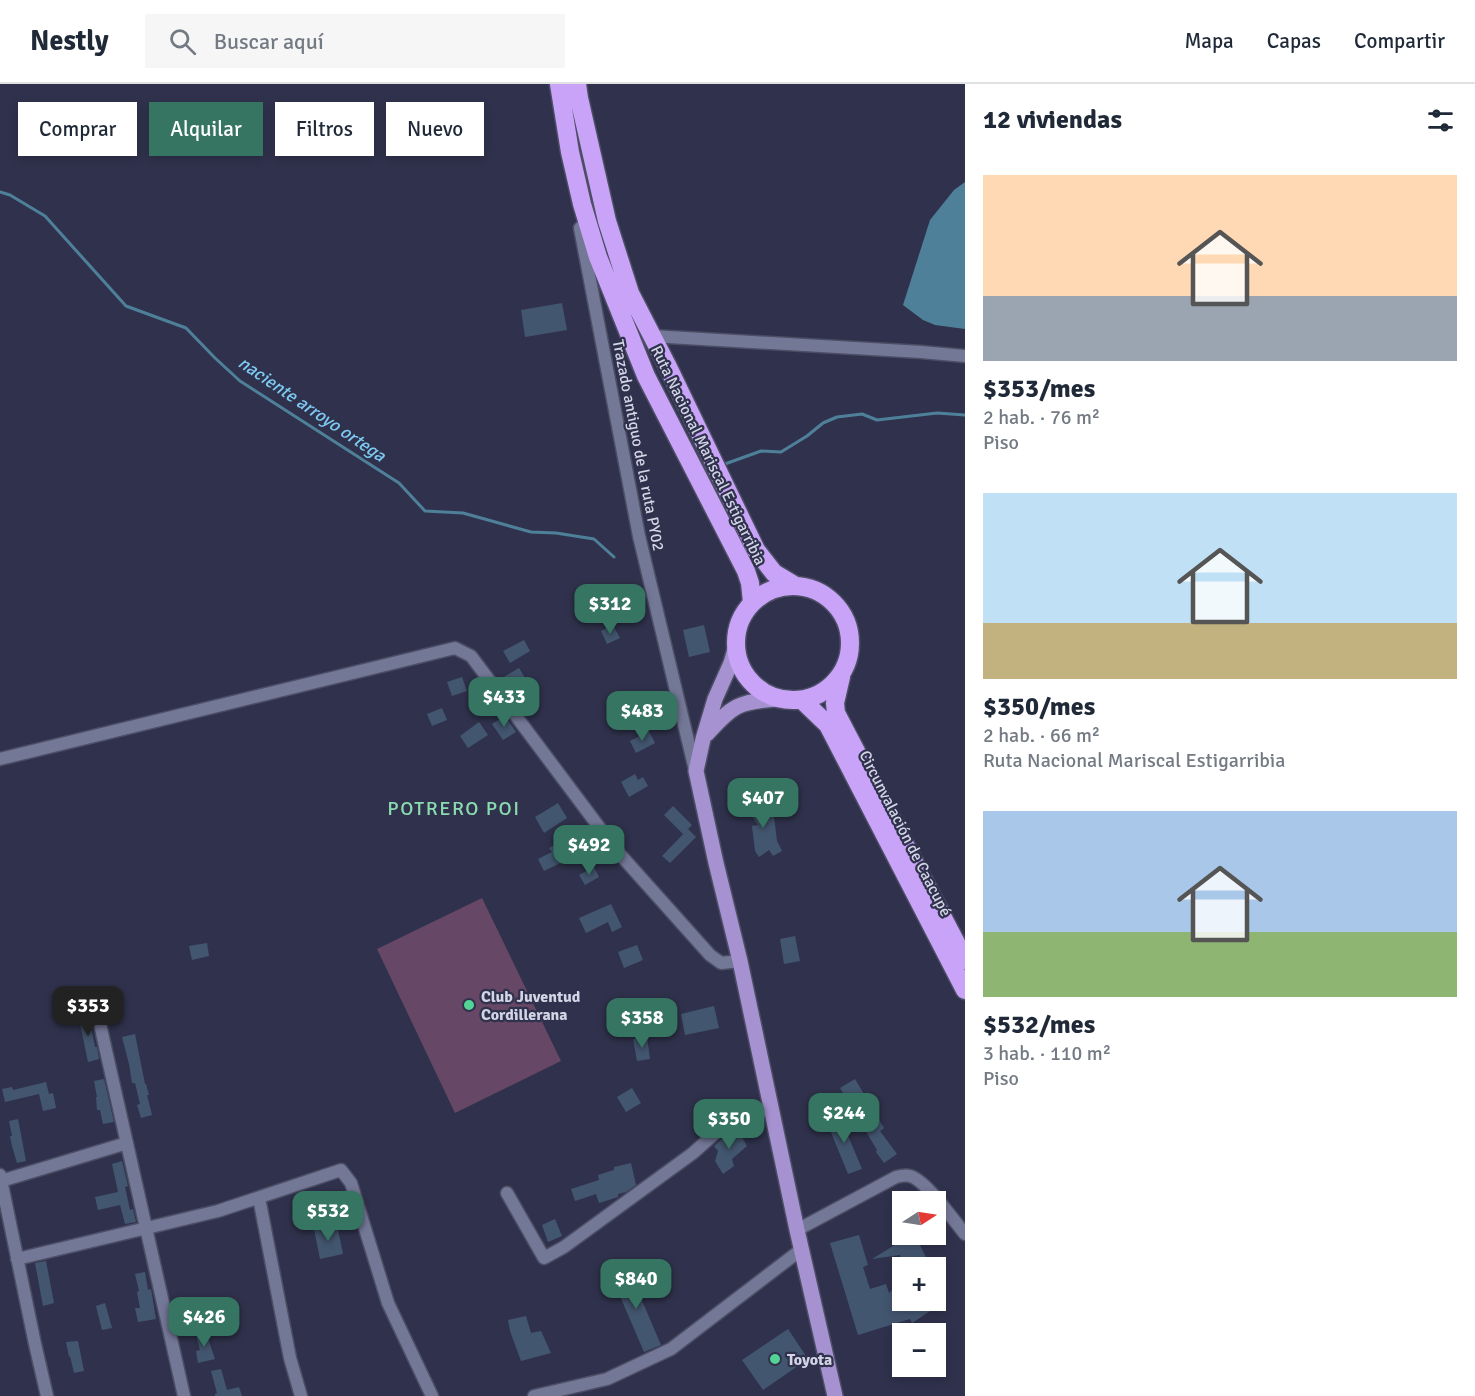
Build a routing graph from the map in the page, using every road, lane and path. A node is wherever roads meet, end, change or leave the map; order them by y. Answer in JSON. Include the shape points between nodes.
{"nodes":[{"id":1,"x":559,"y":84,"type":"edge"},
{"id":2,"x":577,"y":84,"type":"edge"},
{"id":3,"x":580,"y":228,"type":"dead end"},
{"id":4,"x":652,"y":336,"type":"junction"},
{"id":5,"x":965,"y":356,"type":"edge"},
{"id":6,"x":794,"y":585,"type":"junction"},
{"id":7,"x":752,"y":602,"type":"junction"},
{"id":8,"x":736,"y":646,"type":"junction"},
{"id":9,"x":841,"y":677,"type":"junction"},
{"id":10,"x":777,"y":699,"type":"junction"},
{"id":11,"x":803,"y":701,"type":"junction"},
{"id":12,"x":703,"y":739,"type":"junction"},
{"id":13,"x":0,"y":759,"type":"edge"},
{"id":14,"x":696,"y":771,"type":"junction"},
{"id":15,"x":965,"y":960,"type":"edge"},
{"id":16,"x":740,"y":962,"type":"junction"},
{"id":17,"x":965,"y":990,"type":"edge"},
{"id":18,"x":95,"y":1002,"type":"dead end"},
{"id":19,"x":772,"y":1109,"type":"junction"},
{"id":20,"x":127,"y":1143,"type":"junction"},
{"id":21,"x":1,"y":1178,"type":"edge"},
{"id":22,"x":507,"y":1193,"type":"dead end"},
{"id":23,"x":259,"y":1198,"type":"junction"},
{"id":24,"x":146,"y":1228,"type":"junction"},
{"id":25,"x":797,"y":1230,"type":"junction"},
{"id":26,"x":965,"y":1234,"type":"edge"},
{"id":27,"x":802,"y":1249,"type":"junction"},
{"id":28,"x":17,"y":1259,"type":"junction"},
{"id":29,"x":47,"y":1396,"type":"edge"},
{"id":30,"x":184,"y":1396,"type":"edge"},
{"id":31,"x":301,"y":1396,"type":"edge"},
{"id":32,"x":432,"y":1396,"type":"edge"},
{"id":33,"x":534,"y":1396,"type":"edge"},
{"id":34,"x":835,"y":1396,"type":"edge"}],
"edges":[{"from":1,"to":7,"type":"highway","name":"Ruta Nacional Mariscal Estigarribia","via":[[570,152],[598,257],[646,376],[746,571]]},
{"from":2,"to":4,"type":"highway","name":"Ruta Nacional Mariscal Estigarribia","via":[[607,221],[630,293]]},
{"from":3,"to":14,"type":"street","name":"Trazado antiguo de la ruta PY02","via":[[639,536]]},
{"from":4,"to":5,"type":"street"},
{"from":4,"to":6,"type":"highway","name":"Ruta Nacional Mariscal Estigarribia","via":[[756,550],[774,573]]},
{"from":6,"to":7,"type":"highway","via":[[764,593]]},
{"from":6,"to":9,"type":"highway","via":[[813,588],[830,598],[842,613],[850,630],[851,650]]},
{"from":7,"to":8,"type":"highway","via":[[737,630]]},
{"from":8,"to":10,"type":"highway","via":[[742,669],[756,688]]},
{"from":8,"to":12,"type":"main road"},
{"from":9,"to":11,"type":"highway","via":[[823,693]]},
{"from":9,"to":15,"type":"highway","name":"Circunvalación de Caacupé","via":[[836,713]]},
{"from":10,"to":11,"type":"highway"},
{"from":10,"to":12,"type":"main road","via":[[732,708]]},
{"from":11,"to":17,"type":"highway","name":"Circunvalación de Caacupé","via":[[828,725]]},
{"from":12,"to":14,"type":"main road"},
{"from":13,"to":16,"type":"street","via":[[455,648],[471,656],[617,851],[710,955],[721,963]]},
{"from":14,"to":16,"type":"main road"},
{"from":16,"to":19,"type":"main road"},
{"from":18,"to":20,"type":"street"},
{"from":19,"to":22,"type":"street","via":[[730,1120],[693,1153],[564,1248],[544,1258]]},
{"from":19,"to":25,"type":"main road"},
{"from":20,"to":21,"type":"street"},
{"from":20,"to":24,"type":"street"},
{"from":21,"to":28,"type":"street"},
{"from":23,"to":24,"type":"street"},
{"from":23,"to":31,"type":"street"},
{"from":23,"to":32,"type":"street","via":[[341,1170],[351,1183],[388,1303]]},
{"from":24,"to":28,"type":"street"},
{"from":24,"to":30,"type":"street"},
{"from":25,"to":26,"type":"street","via":[[896,1177],[911,1176],[936,1198]]},
{"from":25,"to":27,"type":"main road"},
{"from":27,"to":33,"type":"street","via":[[670,1349],[607,1379]]},
{"from":27,"to":34,"type":"main road"},
{"from":28,"to":29,"type":"street"}]}
